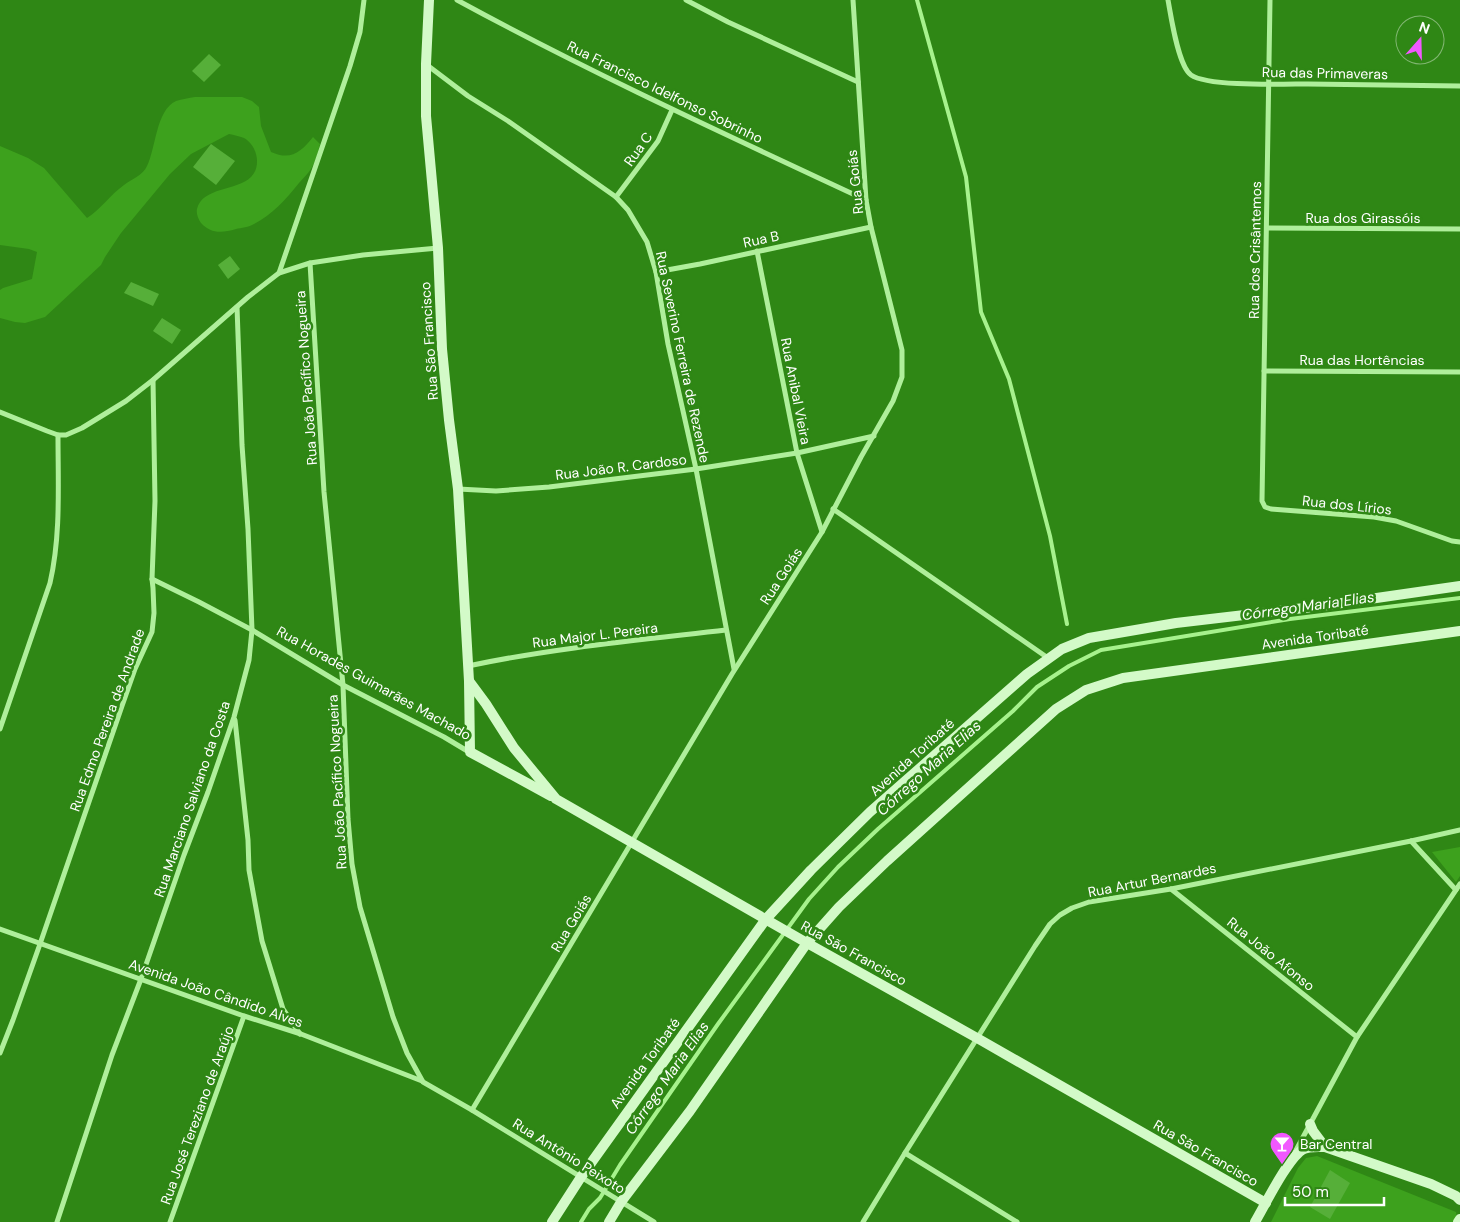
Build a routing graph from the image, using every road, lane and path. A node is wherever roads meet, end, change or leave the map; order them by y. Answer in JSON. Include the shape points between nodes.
{"nodes":[{"id":1,"x":364,"y":0,"type":"edge"},
{"id":2,"x":429,"y":0,"type":"edge"},
{"id":3,"x":457,"y":0,"type":"edge"},
{"id":4,"x":686,"y":0,"type":"edge"},
{"id":5,"x":853,"y":0,"type":"edge"},
{"id":6,"x":1168,"y":0,"type":"edge"},
{"id":7,"x":1270,"y":0,"type":"edge"},
{"id":8,"x":426,"y":64,"type":"junction"},
{"id":9,"x":858,"y":82,"type":"junction"},
{"id":10,"x":1269,"y":84,"type":"junction"},
{"id":11,"x":1460,"y":86,"type":"edge"},
{"id":12,"x":672,"y":110,"type":"junction"},
{"id":13,"x":616,"y":197,"type":"junction"},
{"id":14,"x":866,"y":200,"type":"junction"},
{"id":15,"x":871,"y":227,"type":"junction"},
{"id":16,"x":1267,"y":228,"type":"junction"},
{"id":17,"x":1460,"y":230,"type":"edge"},
{"id":18,"x":438,"y":248,"type":"junction"},
{"id":19,"x":757,"y":251,"type":"junction"},
{"id":20,"x":310,"y":262,"type":"junction"},
{"id":21,"x":656,"y":272,"type":"junction"},
{"id":22,"x":279,"y":273,"type":"junction"},
{"id":23,"x":237,"y":307,"type":"junction"},
{"id":24,"x":1264,"y":371,"type":"junction"},
{"id":25,"x":1460,"y":372,"type":"edge"},
{"id":26,"x":153,"y":380,"type":"junction"},
{"id":27,"x":0,"y":412,"type":"edge"},
{"id":28,"x":58,"y":435,"type":"junction"},
{"id":29,"x":874,"y":436,"type":"junction"},
{"id":30,"x":797,"y":453,"type":"junction"},
{"id":31,"x":696,"y":470,"type":"junction"},
{"id":32,"x":458,"y":489,"type":"junction"},
{"id":33,"x":1262,"y":501,"type":"joint"},
{"id":34,"x":833,"y":509,"type":"junction"},
{"id":35,"x":822,"y":532,"type":"junction"},
{"id":36,"x":1460,"y":542,"type":"edge"},
{"id":37,"x":152,"y":579,"type":"junction"},
{"id":38,"x":1460,"y":586,"type":"edge"},
{"id":39,"x":252,"y":630,"type":"junction"},
{"id":40,"x":726,"y":630,"type":"junction"},
{"id":41,"x":1460,"y":631,"type":"edge"},
{"id":42,"x":1048,"y":658,"type":"junction"},
{"id":43,"x":468,"y":666,"type":"junction"},
{"id":44,"x":734,"y":670,"type":"junction"},
{"id":45,"x":469,"y":681,"type":"junction"},
{"id":46,"x":343,"y":685,"type":"junction"},
{"id":47,"x":234,"y":717,"type":"junction"},
{"id":48,"x":0,"y":729,"type":"edge"},
{"id":49,"x":470,"y":752,"type":"junction"},
{"id":50,"x":556,"y":799,"type":"junction"},
{"id":51,"x":1460,"y":830,"type":"edge"},
{"id":52,"x":1411,"y":841,"type":"junction"},
{"id":53,"x":632,"y":843,"type":"junction"},
{"id":54,"x":1460,"y":884,"type":"edge"},
{"id":55,"x":1171,"y":888,"type":"junction"},
{"id":56,"x":1456,"y":890,"type":"junction"},
{"id":57,"x":770,"y":922,"type":"junction"},
{"id":58,"x":0,"y":929,"type":"edge"},
{"id":59,"x":802,"y":941,"type":"junction"},
{"id":60,"x":40,"y":944,"type":"junction"},
{"id":61,"x":141,"y":979,"type":"junction"},
{"id":62,"x":244,"y":1016,"type":"junction"},
{"id":63,"x":301,"y":1034,"type":"junction"},
{"id":64,"x":1357,"y":1037,"type":"junction"},
{"id":65,"x":977,"y":1038,"type":"junction"},
{"id":66,"x":0,"y":1053,"type":"edge"},
{"id":67,"x":423,"y":1082,"type":"junction"},
{"id":68,"x":472,"y":1110,"type":"junction"},
{"id":69,"x":1310,"y":1124,"type":"junction"},
{"id":70,"x":1325,"y":1147,"type":"junction"},
{"id":71,"x":905,"y":1153,"type":"junction"},
{"id":72,"x":1290,"y":1162,"type":"junction"},
{"id":73,"x":584,"y":1179,"type":"junction"},
{"id":74,"x":618,"y":1200,"type":"junction"},
{"id":75,"x":1460,"y":1200,"type":"edge"},
{"id":76,"x":1266,"y":1203,"type":"junction"},
{"id":77,"x":57,"y":1222,"type":"edge"},
{"id":78,"x":170,"y":1222,"type":"edge"},
{"id":79,"x":552,"y":1222,"type":"edge"},
{"id":80,"x":609,"y":1222,"type":"edge"},
{"id":81,"x":654,"y":1222,"type":"edge"},
{"id":82,"x":863,"y":1222,"type":"edge"},
{"id":83,"x":1017,"y":1222,"type":"edge"},
{"id":84,"x":1255,"y":1222,"type":"edge"}],
"edges":[{"from":1,"to":22,"type":"street","via":[[360,32],[350,66]]},
{"from":2,"to":8,"type":"street","name":"Rua São Francisco"},
{"from":3,"to":12,"type":"street","name":"Rua Francisco Idelfonso Sobrinho"},
{"from":4,"to":9,"type":"street"},
{"from":5,"to":9,"type":"street","name":"Rua Goiás"},
{"from":6,"to":10,"type":"street","name":"Rua das Primaveras","via":[[1182,62],[1191,75],[1220,82]]},
{"from":7,"to":10,"type":"street","name":"Rua dos Crisântemos"},
{"from":8,"to":13,"type":"street","name":"Rua Severino Ferreira de Rezende"},
{"from":8,"to":18,"type":"street","name":"Rua São Francisco","via":[[426,116]]},
{"from":9,"to":14,"type":"street","name":"Rua Goiás"},
{"from":10,"to":11,"type":"street","name":"Rua das Primaveras"},
{"from":10,"to":16,"type":"street","name":"Rua dos Crisântemos"},
{"from":12,"to":13,"type":"street","name":"Rua C","via":[[658,141]]},
{"from":12,"to":14,"type":"street","name":"Rua Francisco Idelfonso Sobrinho"},
{"from":13,"to":21,"type":"street","name":"Rua Severino Ferreira de Rezende","via":[[628,210],[647,242]]},
{"from":14,"to":15,"type":"street","name":"Rua Goiás"},
{"from":15,"to":19,"type":"street","name":"Rua B"},
{"from":15,"to":29,"type":"street","name":"Rua Goiás","via":[[902,350],[902,377]]},
{"from":16,"to":17,"type":"street","name":"Rua dos Girassóis"},
{"from":16,"to":24,"type":"street","name":"Rua dos Crisântemos"},
{"from":18,"to":20,"type":"street"},
{"from":18,"to":32,"type":"street","name":"Rua São Francisco","via":[[442,349]]},
{"from":19,"to":21,"type":"street","name":"Rua B"},
{"from":19,"to":30,"type":"street","name":"Rua Anibal Vieira"},
{"from":20,"to":22,"type":"street"},
{"from":20,"to":46,"type":"street","name":"Rua João Pacífico Nogueira","via":[[324,492]]},
{"from":21,"to":31,"type":"street","name":"Rua Severino Ferreira de Rezende"},
{"from":22,"to":23,"type":"street"},
{"from":23,"to":26,"type":"street"},
{"from":23,"to":39,"type":"street","name":"Rua Marciano Salviano da Costa"},
{"from":24,"to":25,"type":"street","name":"Rua das Hortências"},
{"from":24,"to":33,"type":"street","name":"Rua dos Crisântemos"},
{"from":26,"to":28,"type":"street","via":[[82,428]]},
{"from":26,"to":37,"type":"street","name":"Rua Edmo Pereira de Andrade","via":[[155,502]]},
{"from":27,"to":28,"type":"street"},
{"from":28,"to":48,"type":"street","via":[[58,531],[54,566]]},
{"from":29,"to":30,"type":"street","name":"Rua João R. Cardoso"},
{"from":29,"to":34,"type":"street","name":"Rua Goiás"},
{"from":30,"to":31,"type":"street","name":"Rua João R. Cardoso"},
{"from":30,"to":35,"type":"street","name":"Rua Anibal Vieira"},
{"from":31,"to":32,"type":"street","name":"Rua João R. Cardoso","via":[[549,487]]},
{"from":31,"to":40,"type":"street","name":"Rua Severino Ferreira de Rezende"},
{"from":32,"to":43,"type":"street","name":"Rua São Francisco"},
{"from":33,"to":36,"type":"street","name":"Rua dos Lírios","via":[[1271,510],[1396,521]]},
{"from":34,"to":35,"type":"street","name":"Rua Goiás"},
{"from":34,"to":42,"type":"street"},
{"from":35,"to":44,"type":"street","name":"Rua Goiás"},
{"from":37,"to":39,"type":"street","name":"Rua Horades Guimarães Machado"},
{"from":37,"to":60,"type":"street","name":"Rua Edmo Pereira de Andrade","via":[[152,632],[135,669]]},
{"from":38,"to":42,"type":"street","name":"Avenida Toribaté","via":[[1176,623],[1089,638]]},
{"from":39,"to":46,"type":"street","name":"Rua Horades Guimarães Machado"},
{"from":39,"to":47,"type":"street","name":"Rua Marciano Salviano da Costa","via":[[249,660]]},
{"from":40,"to":43,"type":"street","name":"Rua Major L. Pereira","via":[[592,645]]},
{"from":40,"to":44,"type":"street","name":"Rua Severino Ferreira de Rezende"},
{"from":41,"to":59,"type":"street","name":"Avenida Toribaté","via":[[1124,678],[1086,690],[1056,709]]},
{"from":42,"to":57,"type":"street","name":"Avenida Toribaté","via":[[870,812],[811,870]]},
{"from":43,"to":45,"type":"street","name":"Rua São Francisco"},
{"from":44,"to":53,"type":"street","name":"Rua Goiás"},
{"from":45,"to":49,"type":"street","name":"Rua São Francisco"},
{"from":45,"to":50,"type":"street","name":"Rua São Francisco","via":[[514,748]]},
{"from":46,"to":49,"type":"street","name":"Rua Horades Guimarães Machado"},
{"from":46,"to":67,"type":"street","name":"Rua João Pacífico Nogueira","via":[[348,819],[360,907],[392,1017]]},
{"from":47,"to":61,"type":"street","name":"Rua Marciano Salviano da Costa"},
{"from":47,"to":63,"type":"street","via":[[250,870],[262,941],[283,1009]]},
{"from":49,"to":50,"type":"street","name":"Rua Horades Guimarães Machado"},
{"from":50,"to":53,"type":"street","name":"Rua São Francisco"},
{"from":51,"to":52,"type":"street","name":"Rua Artur Bernardes"},
{"from":52,"to":55,"type":"street","name":"Rua Artur Bernardes"},
{"from":52,"to":56,"type":"street"},
{"from":53,"to":57,"type":"street","name":"Rua São Francisco"},
{"from":53,"to":68,"type":"street","name":"Rua Goiás"},
{"from":54,"to":56,"type":"street"},
{"from":55,"to":64,"type":"street","name":"Rua João Afonso"},
{"from":55,"to":65,"type":"street","name":"Rua Artur Bernardes","via":[[1089,902],[1060,915],[1050,924]]},
{"from":56,"to":64,"type":"street"},
{"from":57,"to":59,"type":"street","name":"Rua São Francisco"},
{"from":57,"to":73,"type":"street","name":"Avenida Toribaté"},
{"from":58,"to":60,"type":"street","name":"Avenida João Cândido Alves"},
{"from":59,"to":65,"type":"street","name":"Rua São Francisco"},
{"from":59,"to":74,"type":"street","name":"Avenida Toribaté","via":[[690,1112]]},
{"from":60,"to":61,"type":"street","name":"Avenida João Cândido Alves"},
{"from":60,"to":66,"type":"street","name":"Rua Edmo Pereira de Andrade"},
{"from":61,"to":62,"type":"street","name":"Avenida João Cândido Alves"},
{"from":61,"to":77,"type":"street","name":"Rua Marciano Salviano da Costa","via":[[112,1054]]},
{"from":62,"to":63,"type":"street","name":"Avenida João Cândido Alves"},
{"from":62,"to":78,"type":"street","name":"Rua José Tereziano de Araújo"},
{"from":63,"to":67,"type":"street","name":"Avenida João Cândido Alves"},
{"from":64,"to":69,"type":"street"},
{"from":65,"to":71,"type":"street","name":"Rua Artur Bernardes"},
{"from":65,"to":76,"type":"street","name":"Rua São Francisco"},
{"from":67,"to":68,"type":"street"},
{"from":68,"to":73,"type":"street","name":"Rua Antônio Peixoto"},
{"from":69,"to":70,"type":"street"},
{"from":69,"to":72,"type":"street"},
{"from":70,"to":72,"type":"street","via":[[1307,1148]]},
{"from":70,"to":75,"type":"street","via":[[1431,1184]]},
{"from":71,"to":82,"type":"street","name":"Rua Artur Bernardes"},
{"from":71,"to":83,"type":"street"},
{"from":72,"to":76,"type":"street"},
{"from":73,"to":74,"type":"street","name":"Rua Antônio Peixoto"},
{"from":73,"to":79,"type":"street","name":"Avenida Toribaté"},
{"from":74,"to":80,"type":"street","name":"Avenida Toribaté"},
{"from":74,"to":81,"type":"street","name":"Rua Antônio Peixoto"},
{"from":76,"to":84,"type":"street"}]}
